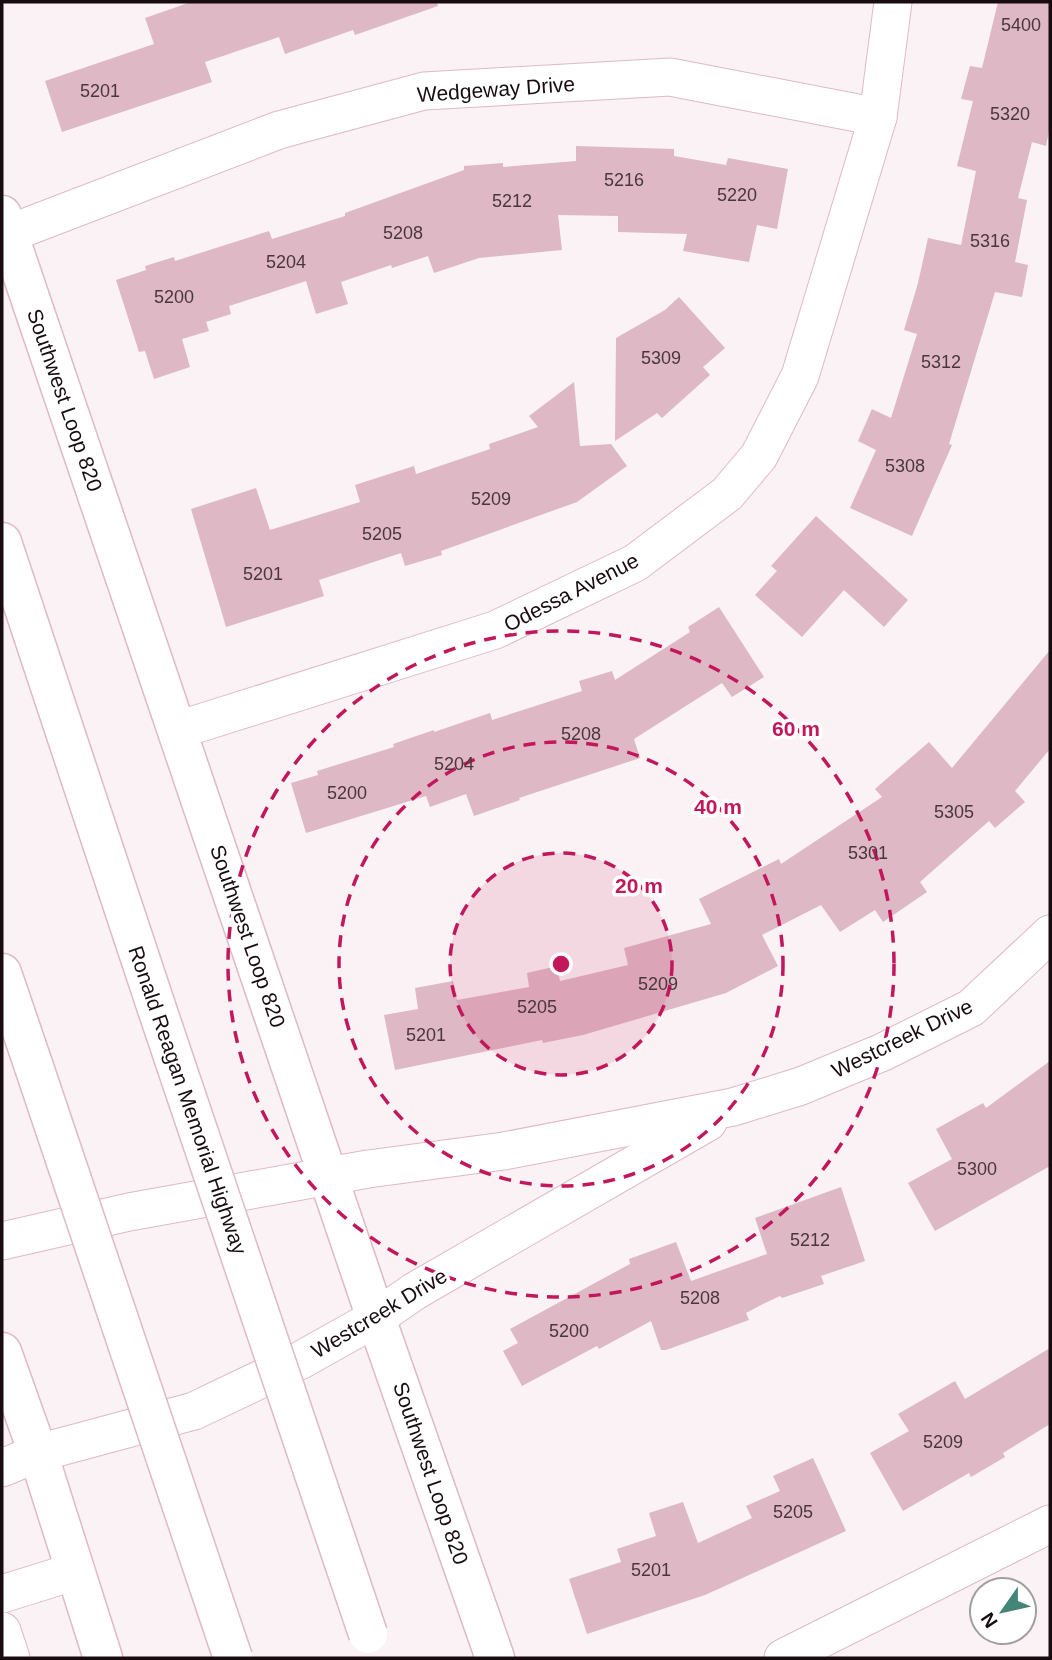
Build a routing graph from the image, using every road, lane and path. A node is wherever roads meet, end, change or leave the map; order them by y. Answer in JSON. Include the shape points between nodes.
{"nodes":[{"id":1,"x":893,"y":2,"type":"edge"},
{"id":2,"x":878,"y":117,"type":"junction"},
{"id":3,"x":5,"y":224,"type":"edge"},
{"id":4,"x":2,"y":542,"type":"edge"},
{"id":5,"x":178,"y":730,"type":"junction"},
{"id":6,"x":1050,"y":934,"type":"edge"},
{"id":7,"x":2,"y":973,"type":"edge"},
{"id":8,"x":733,"y":1107,"type":"junction"},
{"id":9,"x":329,"y":1176,"type":"junction"},
{"id":10,"x":2,"y":1241,"type":"edge"},
{"id":11,"x":376,"y":1318,"type":"junction"},
{"id":12,"x":2,"y":1352,"type":"edge"},
{"id":13,"x":37,"y":1453,"type":"junction"},
{"id":14,"x":2,"y":1468,"type":"edge"},
{"id":15,"x":1050,"y":1524,"type":"edge"},
{"id":16,"x":76,"y":1571,"type":"junction"},
{"id":17,"x":2,"y":1594,"type":"edge"},
{"id":18,"x":2,"y":1631,"type":"edge"},
{"id":19,"x":372,"y":1646,"type":"edge"},
{"id":20,"x":11,"y":1658,"type":"edge"},
{"id":21,"x":103,"y":1658,"type":"edge"},
{"id":22,"x":233,"y":1658,"type":"edge"},
{"id":23,"x":495,"y":1658,"type":"edge"},
{"id":24,"x":783,"y":1658,"type":"edge"}],
"edges":[{"from":1,"to":2,"type":"street","name":"Odessa Avenue"},
{"from":2,"to":3,"type":"street","name":"Wedgeway Drive","via":[[670,77],[424,91],[279,130]]},
{"from":2,"to":5,"type":"street","name":"Odessa Avenue","via":[[800,376],[759,456],[727,494],[635,563],[495,630]]},
{"from":3,"to":5,"type":"main road","name":"Southwest Loop 820"},
{"from":4,"to":19,"type":"main road","name":"Ronald Reagan Memorial Highway","bridge":true},
{"from":5,"to":9,"type":"main road","name":"Southwest Loop 820"},
{"from":6,"to":8,"type":"street","name":"Westcreek Drive","via":[[971,1007],[813,1082]]},
{"from":7,"to":22,"type":"main road","bridge":true},
{"from":8,"to":9,"type":"street","name":"Westcreek Drive","via":[[504,1151]]},
{"from":8,"to":11,"type":"street","name":"Westcreek Drive"},
{"from":9,"to":10,"type":"street","name":"Westcreek Drive","via":[[129,1212]]},
{"from":9,"to":11,"type":"main road","name":"Southwest Loop 820"},
{"from":11,"to":13,"type":"street","name":"Westcreek Drive","via":[[194,1411]]},
{"from":11,"to":23,"type":"main road","name":"Southwest Loop 820"},
{"from":12,"to":13,"type":"main road"},
{"from":13,"to":14,"type":"street","name":"Westcreek Drive"},
{"from":13,"to":16,"type":"main road"},
{"from":15,"to":24,"type":"street"},
{"from":16,"to":17,"type":"street"},
{"from":16,"to":21,"type":"main road"},
{"from":18,"to":20,"type":"street"}]}
